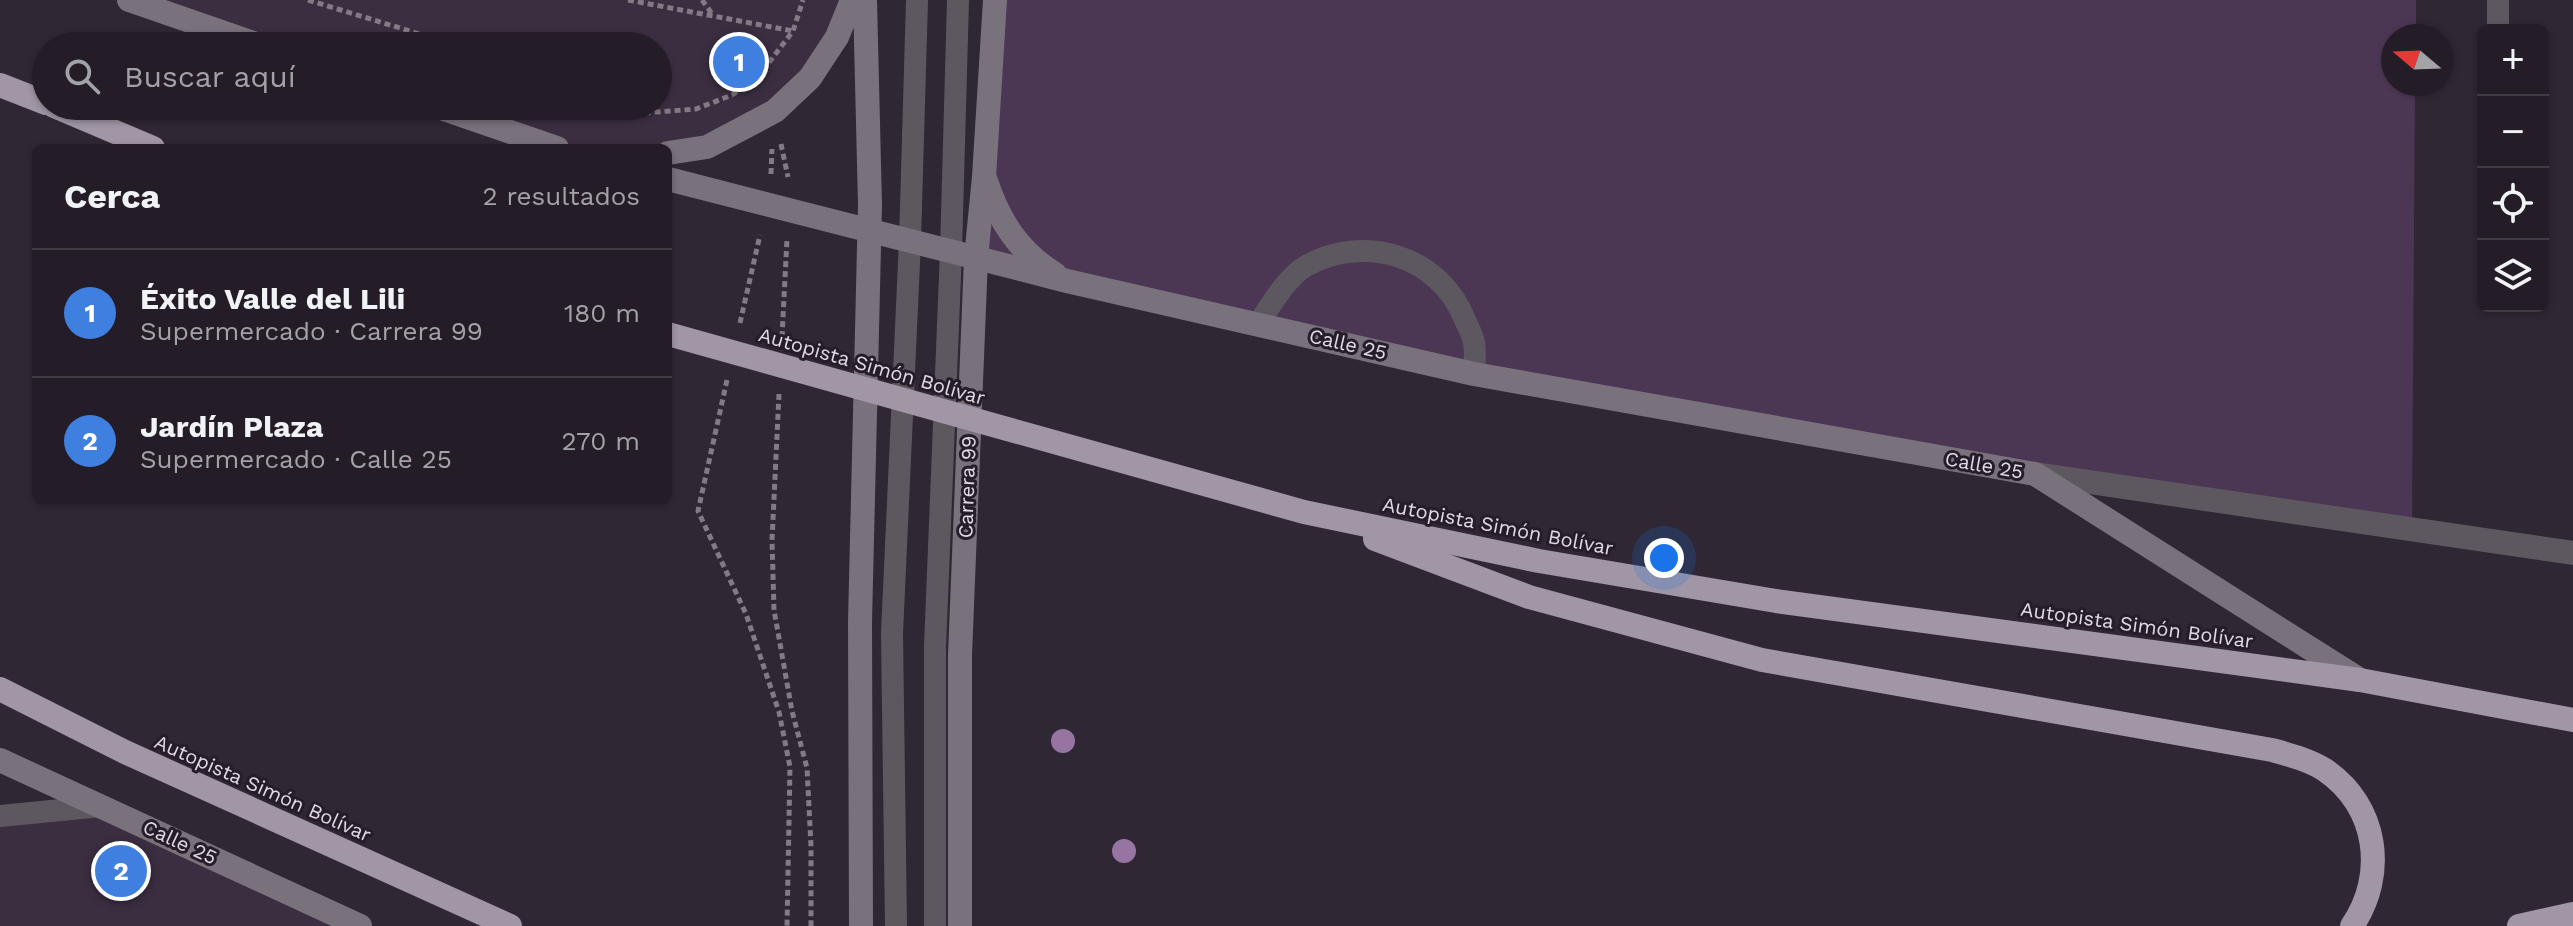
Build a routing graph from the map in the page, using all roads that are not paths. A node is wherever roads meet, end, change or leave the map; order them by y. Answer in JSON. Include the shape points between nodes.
{"nodes":[{"id":1,"x":129,"y":0,"type":"edge"},
{"id":2,"x":852,"y":0,"type":"edge"},
{"id":3,"x":865,"y":0,"type":"edge"},
{"id":4,"x":917,"y":0,"type":"edge"},
{"id":5,"x":958,"y":0,"type":"edge"},
{"id":6,"x":995,"y":0,"type":"edge"},
{"id":7,"x":2498,"y":0,"type":"edge"},
{"id":8,"x":2498,"y":24,"type":"edge"},
{"id":9,"x":222,"y":32,"type":"edge"},
{"id":10,"x":0,"y":85,"type":"edge"},
{"id":11,"x":32,"y":98,"type":"edge"},
{"id":12,"x":86,"y":120,"type":"edge"},
{"id":13,"x":476,"y":120,"type":"edge"},
{"id":14,"x":143,"y":144,"type":"edge"},
{"id":15,"x":545,"y":144,"type":"edge"},
{"id":16,"x":672,"y":152,"type":"edge"},
{"id":17,"x":984,"y":177,"type":"junction"},
{"id":18,"x":672,"y":180,"type":"edge"},
{"id":19,"x":870,"y":230,"type":"junction"},
{"id":20,"x":910,"y":241,"type":"junction"},
{"id":21,"x":951,"y":251,"type":"junction"},
{"id":22,"x":976,"y":258,"type":"junction"},
{"id":23,"x":1067,"y":281,"type":"junction"},
{"id":24,"x":1259,"y":323,"type":"junction"},
{"id":25,"x":672,"y":335,"type":"edge"},
{"id":26,"x":1474,"y":374,"type":"junction"},
{"id":27,"x":2035,"y":474,"type":"junction"},
{"id":28,"x":1304,"y":512,"type":"junction"},
{"id":29,"x":2573,"y":553,"type":"edge"},
{"id":30,"x":2360,"y":680,"type":"junction"},
{"id":31,"x":0,"y":689,"type":"edge"},
{"id":32,"x":2573,"y":720,"type":"edge"},
{"id":33,"x":0,"y":760,"type":"edge"},
{"id":34,"x":101,"y":806,"type":"junction"},
{"id":35,"x":0,"y":816,"type":"edge"},
{"id":36,"x":2573,"y":914,"type":"edge"},
{"id":37,"x":360,"y":926,"type":"edge"},
{"id":38,"x":510,"y":926,"type":"edge"},
{"id":39,"x":861,"y":926,"type":"edge"},
{"id":40,"x":896,"y":926,"type":"edge"},
{"id":41,"x":935,"y":926,"type":"edge"},
{"id":42,"x":960,"y":926,"type":"edge"},
{"id":43,"x":2352,"y":926,"type":"edge"},
{"id":44,"x":2519,"y":926,"type":"edge"}],
"edges":[{"from":1,"to":9,"type":"street"},
{"from":2,"to":16,"type":"street","via":[[837,37],[810,78],[775,111],[707,147]]},
{"from":3,"to":19,"type":"street"},
{"from":4,"to":20,"type":"lane"},
{"from":5,"to":21,"type":"lane"},
{"from":6,"to":17,"type":"street","name":"Carrera 99"},
{"from":7,"to":8,"type":"lane"},
{"from":10,"to":11,"type":"highway"},
{"from":12,"to":14,"type":"highway"},
{"from":13,"to":15,"type":"street"},
{"from":17,"to":22,"type":"street","name":"Carrera 99"},
{"from":17,"to":23,"type":"street","via":[[1012,237],[1037,263]]},
{"from":18,"to":19,"type":"street","name":"Calle 25"},
{"from":19,"to":20,"type":"street","name":"Calle 25"},
{"from":19,"to":39,"type":"street","via":[[860,622]]},
{"from":20,"to":21,"type":"street","name":"Calle 25"},
{"from":20,"to":40,"type":"lane","via":[[892,633]]},
{"from":21,"to":22,"type":"street","name":"Calle 25"},
{"from":21,"to":41,"type":"lane","via":[[935,647]]},
{"from":22,"to":23,"type":"street","name":"Calle 25"},
{"from":22,"to":42,"type":"street","name":"Carrera 99","via":[[960,655]]},
{"from":23,"to":24,"type":"street","name":"Calle 25"},
{"from":24,"to":26,"type":"street","name":"Calle 25"},
{"from":24,"to":26,"type":"lane","via":[[1303,267],[1336,253],[1372,249],[1406,258],[1436,276],[1459,305],[1474,343]]},
{"from":25,"to":28,"type":"highway","name":"Autopista Simón Bolívar"},
{"from":26,"to":27,"type":"street","name":"Calle 25"},
{"from":27,"to":29,"type":"street","name":"Calle 25"},
{"from":27,"to":30,"type":"street","name":"Calle 25"},
{"from":28,"to":30,"type":"highway","name":"Autopista Simón Bolívar","via":[[1732,594]]},
{"from":28,"to":43,"type":"highway","via":[[1529,597],[1762,660],[2297,757],[2343,785],[2359,808],[2373,848],[2370,890]]},
{"from":30,"to":32,"type":"highway","name":"Autopista Simón Bolívar"},
{"from":31,"to":38,"type":"highway","name":"Autopista Simón Bolívar","via":[[125,752]]},
{"from":33,"to":34,"type":"street","name":"Calle 25"},
{"from":34,"to":35,"type":"lane"},
{"from":34,"to":37,"type":"street","name":"Calle 25"},
{"from":36,"to":44,"type":"highway"}]}
